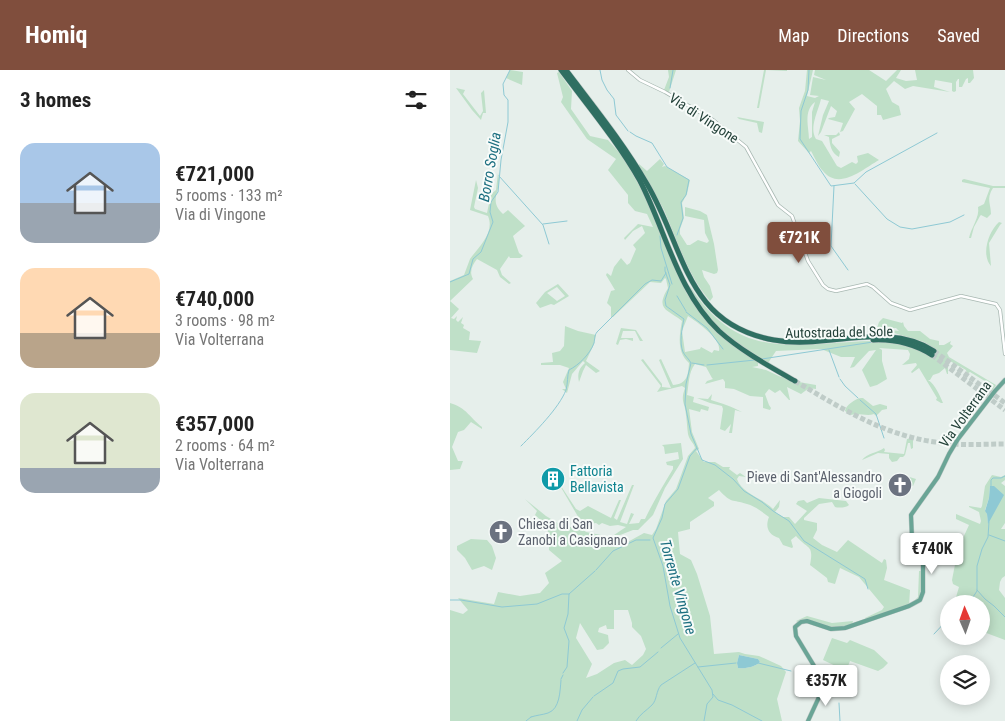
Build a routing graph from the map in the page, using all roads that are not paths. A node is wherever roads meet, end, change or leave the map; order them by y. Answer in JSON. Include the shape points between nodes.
{"nodes":[{"id":1,"x":561,"y":70,"type":"edge"},
{"id":2,"x":566,"y":70,"type":"edge"},
{"id":3,"x":628,"y":70,"type":"edge"},
{"id":4,"x":933,"y":353,"type":"tunnel mouth"},
{"id":5,"x":1005,"y":354,"type":"edge"},
{"id":6,"x":1005,"y":380,"type":"edge"},
{"id":7,"x":795,"y":381,"type":"tunnel mouth"},
{"id":8,"x":808,"y":721,"type":"edge"}],
"edges":[{"from":1,"to":7,"type":"highway","via":[[639,180],[687,288],[702,312],[731,341]]},
{"from":2,"to":4,"type":"highway","name":"Autostrada del Sole","via":[[652,193],[688,276],[714,312],[755,335],[780,341],[890,336],[914,340]]},
{"from":3,"to":5,"type":"street","name":"Via di Vingone","via":[[640,80],[713,120],[746,147],[778,205],[792,216],[808,261],[826,288],[836,291],[867,284],[886,300],[910,310],[961,296],[996,304],[1000,310]]},
{"from":6,"to":8,"type":"main road","name":"Via Volterrana","via":[[958,439],[938,477],[911,515],[912,538],[922,564],[923,592],[920,600],[845,628],[831,629],[807,621],[797,625],[796,636],[825,684]]}]}
